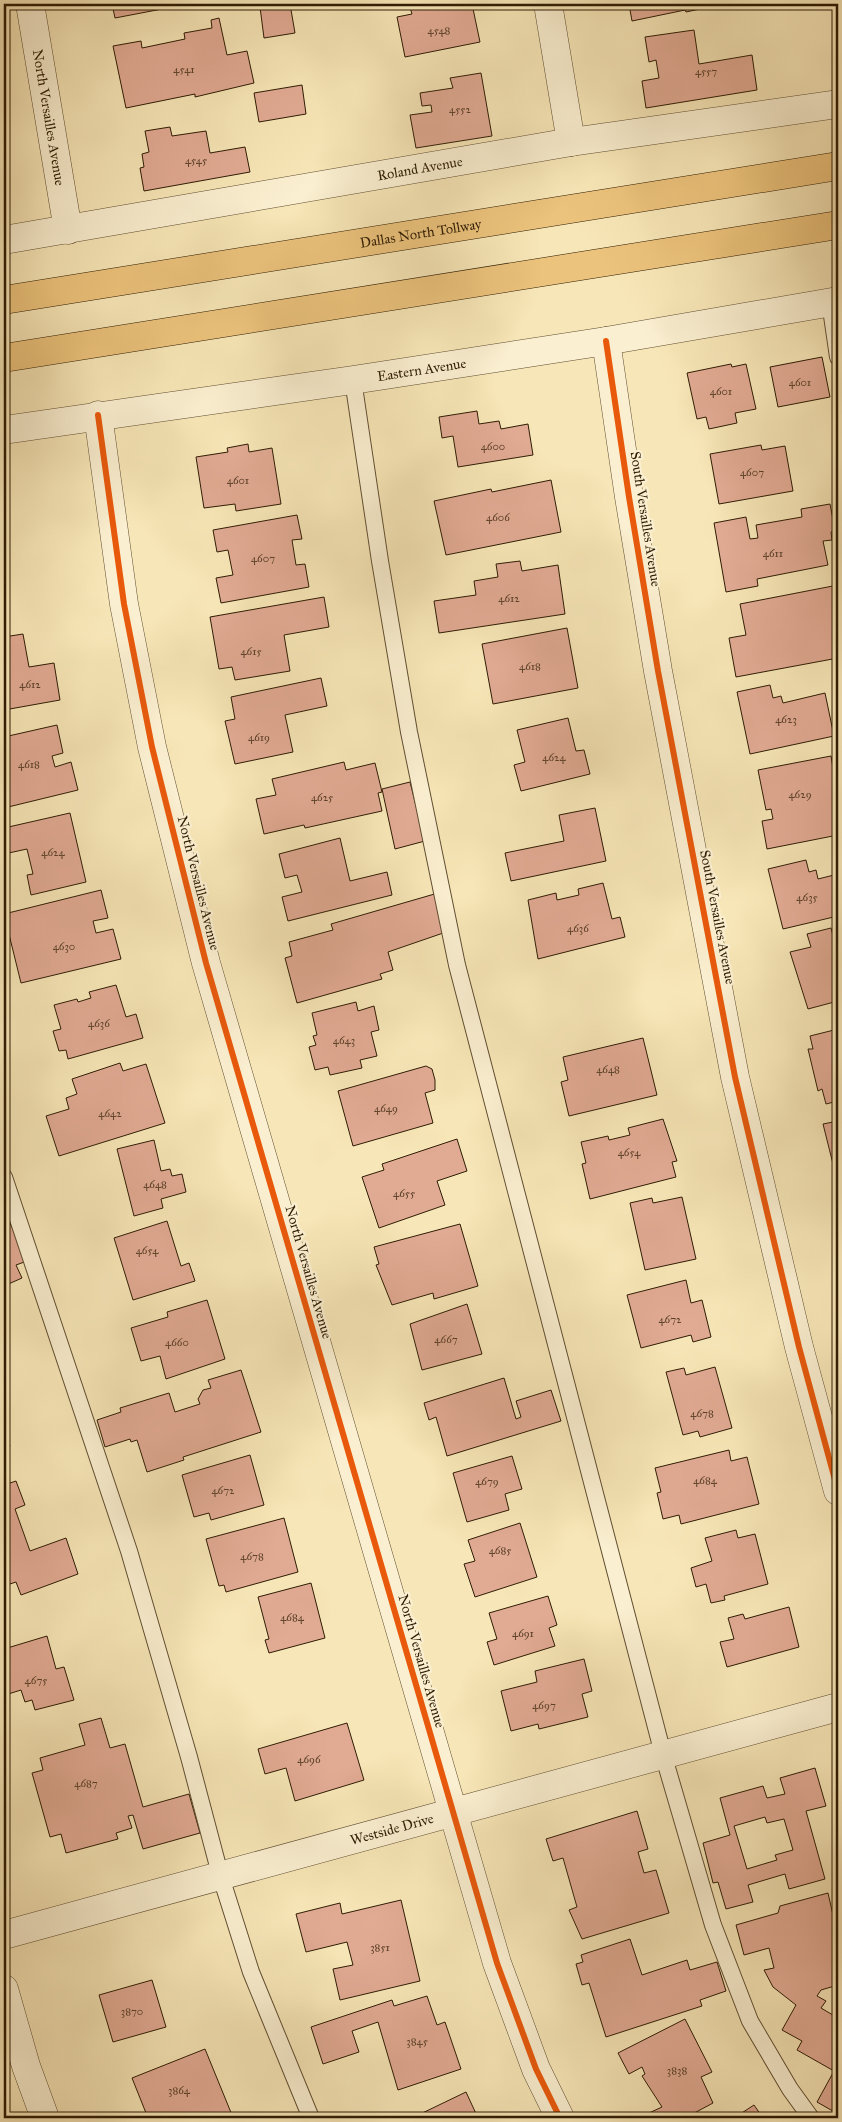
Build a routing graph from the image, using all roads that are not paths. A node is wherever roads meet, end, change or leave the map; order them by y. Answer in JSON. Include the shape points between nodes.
{"nodes":[{"id":1,"x":30,"y":4,"type":"edge"},
{"id":2,"x":548,"y":4,"type":"edge"},
{"id":3,"x":838,"y":104,"type":"edge"},
{"id":4,"x":571,"y":142,"type":"junction"},
{"id":5,"x":838,"y":166,"type":"edge"},
{"id":6,"x":838,"y":225,"type":"edge"},
{"id":7,"x":68,"y":230,"type":"junction"},
{"id":8,"x":4,"y":240,"type":"edge"},
{"id":9,"x":4,"y":300,"type":"edge"},
{"id":10,"x":834,"y":302,"type":"edge"},
{"id":11,"x":606,"y":341,"type":"junction"},
{"id":12,"x":838,"y":357,"type":"edge"},
{"id":13,"x":4,"y":358,"type":"edge"},
{"id":14,"x":353,"y":380,"type":"junction"},
{"id":15,"x":98,"y":415,"type":"junction"},
{"id":16,"x":4,"y":430,"type":"edge"},
{"id":17,"x":4,"y":1177,"type":"edge"},
{"id":18,"x":838,"y":1491,"type":"edge"},
{"id":19,"x":838,"y":1707,"type":"edge"},
{"id":20,"x":663,"y":1754,"type":"junction"},
{"id":21,"x":452,"y":1812,"type":"junction"},
{"id":22,"x":220,"y":1874,"type":"junction"},
{"id":23,"x":4,"y":1935,"type":"edge"},
{"id":24,"x":4,"y":1989,"type":"edge"},
{"id":25,"x":45,"y":2118,"type":"edge"},
{"id":26,"x":312,"y":2118,"type":"edge"},
{"id":27,"x":560,"y":2118,"type":"edge"},
{"id":28,"x":811,"y":2118,"type":"edge"}],
"edges":[{"from":1,"to":7,"type":"street","name":"North Versailles Avenue"},
{"from":2,"to":4,"type":"street"},
{"from":3,"to":4,"type":"street","name":"Roland Avenue"},
{"from":4,"to":7,"type":"street","name":"Roland Avenue"},
{"from":5,"to":9,"type":"highway","name":"Dallas North Tollway"},
{"from":6,"to":13,"type":"highway"},
{"from":7,"to":8,"type":"street","name":"Roland Avenue"},
{"from":10,"to":11,"type":"street","name":"Eastern Avenue"},
{"from":10,"to":12,"type":"lane"},
{"from":11,"to":14,"type":"street","name":"Eastern Avenue"},
{"from":11,"to":18,"type":"street","name":"South Versailles Avenue","via":[[658,671],[735,1077],[799,1347]]},
{"from":14,"to":15,"type":"street","name":"Eastern Avenue"},
{"from":14,"to":20,"type":"lane","via":[[409,732],[457,965]]},
{"from":15,"to":16,"type":"street","name":"Eastern Avenue"},
{"from":15,"to":21,"type":"street","name":"North Versailles Avenue","via":[[124,604],[152,748],[206,963]]},
{"from":17,"to":22,"type":"lane","via":[[129,1551],[190,1757]]},
{"from":19,"to":20,"type":"street","name":"Westside Drive"},
{"from":20,"to":21,"type":"street","name":"Westside Drive"},
{"from":20,"to":28,"type":"lane","via":[[713,1925],[750,2021]]},
{"from":21,"to":22,"type":"street","name":"Westside Drive"},
{"from":21,"to":27,"type":"street","name":"North Versailles Avenue","via":[[497,1963],[536,2069]]},
{"from":22,"to":23,"type":"street","name":"Westside Drive"},
{"from":22,"to":26,"type":"lane","via":[[251,1972]]},
{"from":24,"to":25,"type":"street"}]}
